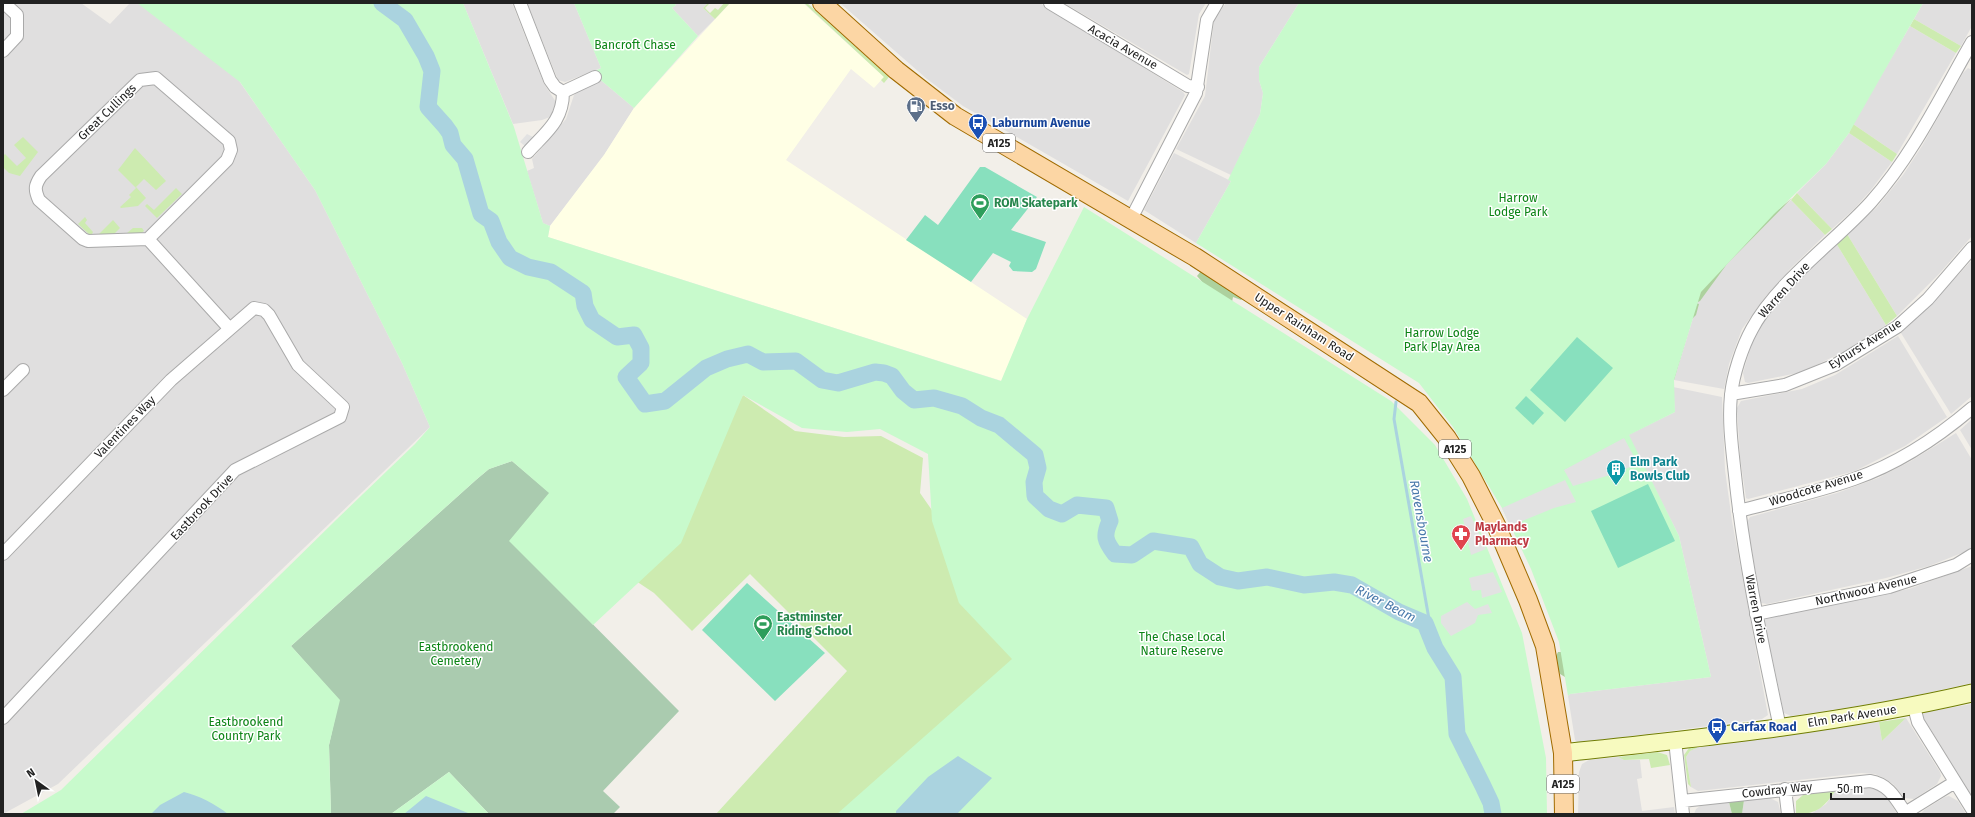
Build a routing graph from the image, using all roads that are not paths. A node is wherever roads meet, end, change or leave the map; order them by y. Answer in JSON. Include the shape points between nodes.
{"nodes":[{"id":1,"x":4,"y":3,"type":"edge"},
{"id":2,"x":520,"y":3,"type":"edge"},
{"id":3,"x":822,"y":3,"type":"edge"},
{"id":4,"x":1050,"y":3,"type":"edge"},
{"id":5,"x":1217,"y":3,"type":"edge"},
{"id":6,"x":1972,"y":42,"type":"edge"},
{"id":7,"x":3,"y":51,"type":"edge"},
{"id":8,"x":1968,"y":58,"type":"edge"},
{"id":9,"x":595,"y":77,"type":"dead end"},
{"id":10,"x":1198,"y":87,"type":"junction"},
{"id":11,"x":562,"y":92,"type":"junction"},
{"id":12,"x":528,"y":152,"type":"dead end"},
{"id":13,"x":1131,"y":219,"type":"junction"},
{"id":14,"x":148,"y":239,"type":"junction"},
{"id":15,"x":1972,"y":248,"type":"edge"},
{"id":16,"x":254,"y":308,"type":"joint"},
{"id":17,"x":229,"y":328,"type":"junction"},
{"id":18,"x":23,"y":370,"type":"dead end"},
{"id":19,"x":3,"y":390,"type":"edge"},
{"id":20,"x":1731,"y":394,"type":"junction"},
{"id":21,"x":1972,"y":408,"type":"edge"},
{"id":22,"x":1739,"y":511,"type":"junction"},
{"id":23,"x":3,"y":554,"type":"edge"},
{"id":24,"x":1972,"y":555,"type":"edge"},
{"id":25,"x":1756,"y":614,"type":"junction"},
{"id":26,"x":1972,"y":693,"type":"edge"},
{"id":27,"x":1914,"y":707,"type":"junction"},
{"id":28,"x":3,"y":718,"type":"edge"},
{"id":29,"x":1780,"y":728,"type":"junction"},
{"id":30,"x":1675,"y":740,"type":"junction"},
{"id":31,"x":1563,"y":753,"type":"junction"},
{"id":32,"x":1955,"y":782,"type":"junction"},
{"id":33,"x":1785,"y":789,"type":"junction"},
{"id":34,"x":1682,"y":801,"type":"junction"},
{"id":35,"x":1972,"y":809,"type":"edge"},
{"id":36,"x":1564,"y":814,"type":"edge"},
{"id":37,"x":1683,"y":814,"type":"edge"},
{"id":38,"x":1788,"y":814,"type":"edge"},
{"id":39,"x":1906,"y":814,"type":"edge"}],
"edges":[{"from":1,"to":7,"type":"street","via":[[17,15],[17,36]]},
{"from":2,"to":11,"type":"street","via":[[550,80]]},
{"from":3,"to":13,"type":"main road","name":"Upper Rainham Road","number":"A125","via":[[896,70],[955,116]]},
{"from":4,"to":10,"type":"street","name":"Acacia Avenue","via":[[1188,86]]},
{"from":5,"to":10,"type":"street","via":[[1207,20]]},
{"from":6,"to":8,"type":"street","name":"Warren Drive"},
{"from":8,"to":20,"type":"street","name":"Warren Drive","via":[[1915,142],[1872,202],[1783,288],[1752,327],[1743,347]]},
{"from":9,"to":11,"type":"street"},
{"from":10,"to":13,"type":"street"},
{"from":11,"to":12,"type":"street","via":[[563,106],[557,121]]},
{"from":13,"to":31,"type":"main road","name":"Upper Rainham Road","number":"A125","via":[[1195,257],[1419,403],[1447,438],[1488,507],[1534,615],[1545,646]]},
{"from":14,"to":14,"type":"street","name":"Great Cullings","via":[[83,239],[39,200],[35,186],[41,176],[140,80],[156,78],[228,141],[231,150],[227,160]]},
{"from":14,"to":17,"type":"street"},
{"from":15,"to":20,"type":"street","name":"Eyhurst Avenue","via":[[1928,299],[1897,327],[1835,365],[1785,385]]},
{"from":16,"to":17,"type":"street","name":"Valentines Way"},
{"from":16,"to":28,"type":"street","name":"Eastbrook Drive","via":[[264,310],[269,315],[298,365],[343,407],[340,417],[236,470]]},
{"from":17,"to":23,"type":"street","name":"Valentines Way","via":[[171,380]]},
{"from":18,"to":19,"type":"street"},
{"from":20,"to":22,"type":"street","name":"Warren Drive","via":[[1733,454]]},
{"from":21,"to":22,"type":"street","name":"Woodcote Avenue","via":[[1954,424],[1887,465],[1854,479]]},
{"from":22,"to":25,"type":"street","name":"Warren Drive"},
{"from":24,"to":25,"type":"street","name":"Northwood Avenue","via":[[1956,565],[1889,587]]},
{"from":25,"to":29,"type":"street","name":"Warren Drive"},
{"from":26,"to":27,"type":"street","name":"Elm Park Avenue"},
{"from":27,"to":29,"type":"street","name":"Elm Park Avenue"},
{"from":27,"to":32,"type":"street","via":[[1918,722]]},
{"from":29,"to":30,"type":"street","name":"Elm Park Avenue"},
{"from":30,"to":31,"type":"street","name":"Elm Park Avenue"},
{"from":30,"to":34,"type":"street"},
{"from":31,"to":36,"type":"main road","name":"Upper Rainham Road","number":"A125"},
{"from":32,"to":35,"type":"street"},
{"from":32,"to":39,"type":"street","name":"Cowdray Way"},
{"from":33,"to":34,"type":"street","name":"Cowdray Way"},
{"from":33,"to":38,"type":"street"},
{"from":33,"to":39,"type":"street","name":"Cowdray Way","via":[[1876,782],[1891,791]]},
{"from":34,"to":37,"type":"street"}]}
